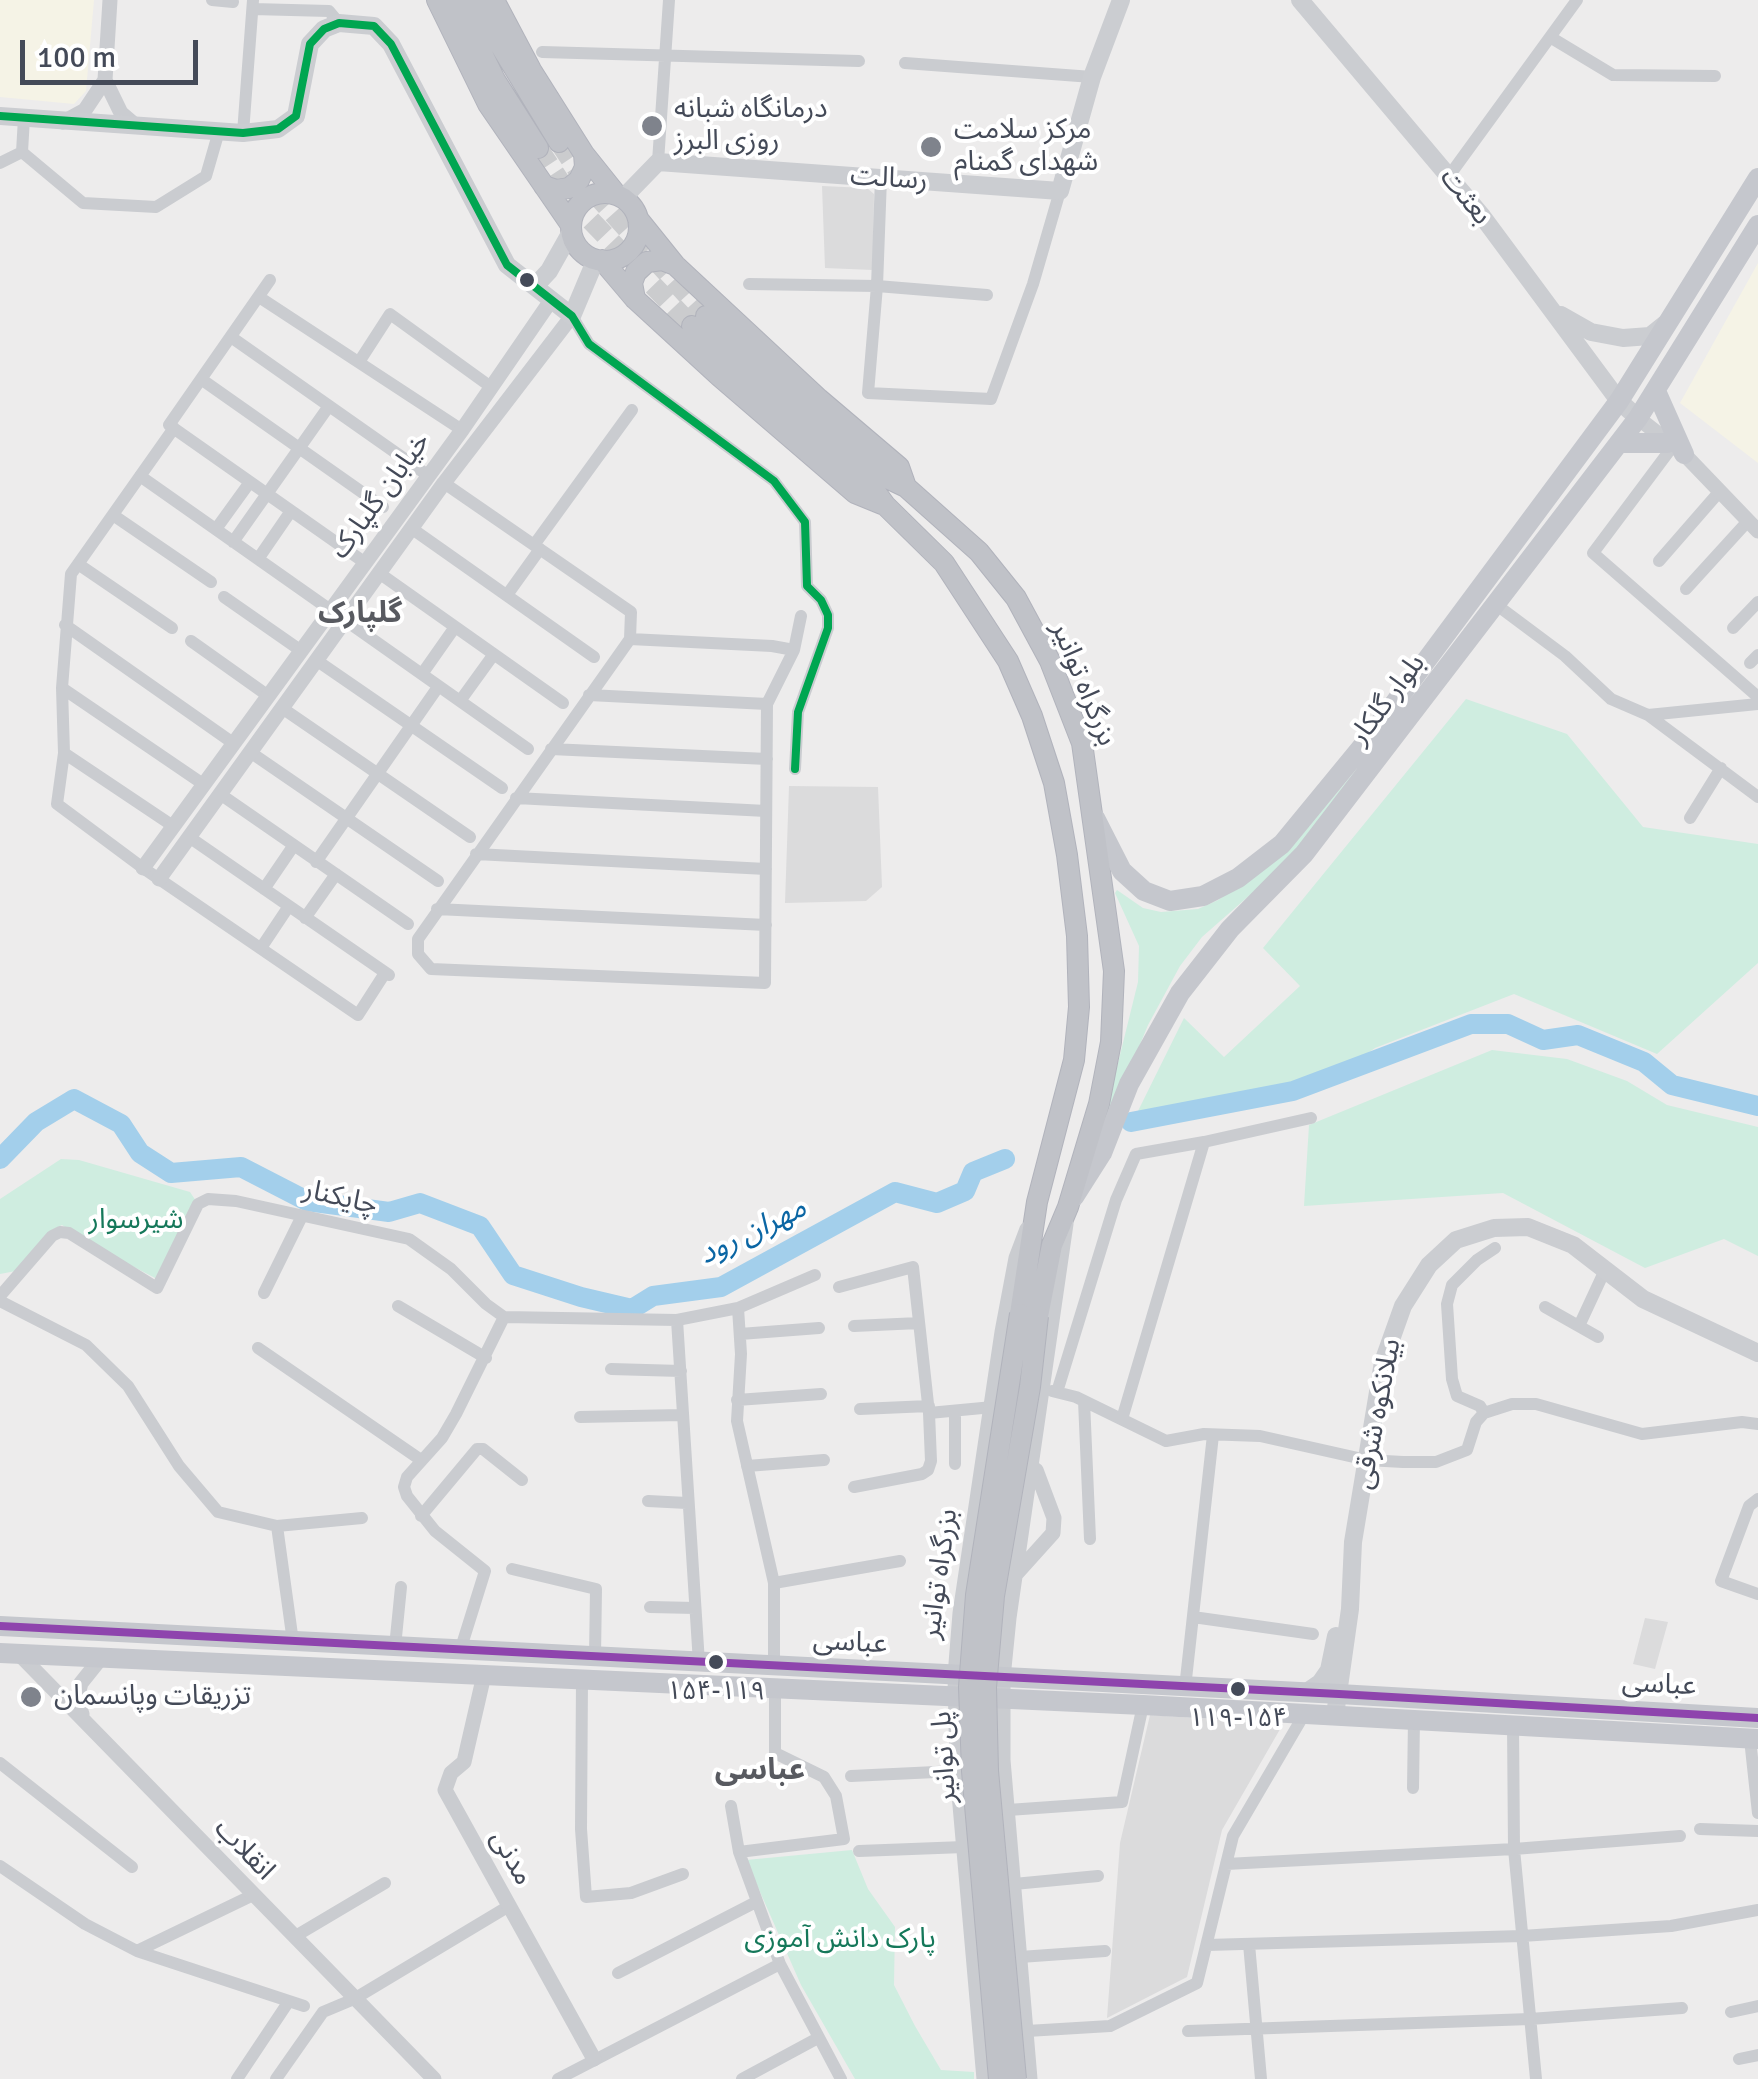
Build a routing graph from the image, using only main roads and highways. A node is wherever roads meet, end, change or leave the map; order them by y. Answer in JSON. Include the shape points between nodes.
{"nodes":[{"id":1,"x":437,"y":0,"type":"edge"},
{"id":2,"x":456,"y":0,"type":"edge"},
{"id":3,"x":476,"y":0,"type":"edge"},
{"id":4,"x":1121,"y":0,"type":"edge"},
{"id":5,"x":1300,"y":0,"type":"edge"},
{"id":6,"x":502,"y":5,"type":"edge"},
{"id":7,"x":0,"y":116,"type":"edge"},
{"id":8,"x":584,"y":154,"type":"junction"},
{"id":9,"x":1758,"y":178,"type":"edge"},
{"id":10,"x":544,"y":186,"type":"junction"},
{"id":11,"x":619,"y":196,"type":"junction"},
{"id":12,"x":638,"y":219,"type":"junction"},
{"id":13,"x":1758,"y":225,"type":"edge"},
{"id":14,"x":571,"y":228,"type":"junction"},
{"id":15,"x":599,"y":260,"type":"junction"},
{"id":16,"x":675,"y":265,"type":"junction"},
{"id":17,"x":535,"y":286,"type":"junction"},
{"id":18,"x":636,"y":299,"type":"junction"},
{"id":19,"x":1553,"y":310,"type":"junction"},
{"id":20,"x":1670,"y":321,"type":"junction"},
{"id":21,"x":1656,"y":391,"type":"junction"},
{"id":22,"x":1620,"y":401,"type":"junction"},
{"id":23,"x":1638,"y":418,"type":"junction"},
{"id":24,"x":1619,"y":443,"type":"junction"},
{"id":25,"x":906,"y":487,"type":"junction"},
{"id":26,"x":885,"y":505,"type":"junction"},
{"id":27,"x":1373,"y":750,"type":"junction"},
{"id":28,"x":1094,"y":818,"type":"junction"},
{"id":29,"x":1068,"y":1207,"type":"junction"},
{"id":30,"x":1029,"y":1315,"type":"junction"},
{"id":31,"x":1758,"y":1353,"type":"edge"},
{"id":32,"x":1348,"y":1587,"type":"junction"},
{"id":33,"x":0,"y":1626,"type":"edge"},
{"id":34,"x":6,"y":1654,"type":"edge"},
{"id":35,"x":570,"y":1656,"type":"junction"},
{"id":36,"x":774,"y":1677,"type":"junction"},
{"id":37,"x":576,"y":1679,"type":"junction"},
{"id":38,"x":1003,"y":1688,"type":"junction"},
{"id":39,"x":1306,"y":1703,"type":"junction"},
{"id":40,"x":1337,"y":1704,"type":"junction"},
{"id":41,"x":1758,"y":1718,"type":"edge"},
{"id":42,"x":1754,"y":1739,"type":"edge"},
{"id":43,"x":999,"y":2079,"type":"edge"},
{"id":44,"x":1016,"y":2079,"type":"edge"}],
"edges":[{"from":1,"to":10,"type":"highway","via":[[488,104]]},
{"from":2,"to":3,"type":"highway","via":[[495,80],[548,145]]},
{"from":4,"to":11,"type":"main road","name":"رسالت","via":[[1060,190],[658,162]]},
{"from":5,"to":19,"type":"main road","name":"بعثت"},
{"from":6,"to":8,"type":"highway","via":[[531,70]]},
{"from":7,"to":17,"type":"main road","via":[[244,134],[278,129],[296,116],[310,44],[339,22],[374,26],[391,44],[507,266]]},
{"from":8,"to":10,"type":"highway","via":[[580,180],[569,188]]},
{"from":8,"to":11,"type":"highway"},
{"from":9,"to":20,"type":"main road","name":"بلوار گلکار"},
{"from":10,"to":14,"type":"highway"},
{"from":11,"to":12,"type":"highway"},
{"from":11,"to":14,"type":"highway","via":[[586,198]]},
{"from":12,"to":15,"type":"highway","via":[[630,248],[613,260]]},
{"from":12,"to":16,"type":"highway"},
{"from":13,"to":21,"type":"main road","name":"بلوار گلکار"},
{"from":14,"to":15,"type":"highway","via":[[577,246]]},
{"from":14,"to":17,"type":"main road"},
{"from":15,"to":17,"type":"main road","via":[[572,316]]},
{"from":15,"to":18,"type":"highway"},
{"from":16,"to":18,"type":"highway","via":[[648,262],[636,272]]},
{"from":16,"to":25,"type":"highway","via":[[899,467]]},
{"from":18,"to":26,"type":"highway","via":[[855,493]]},
{"from":19,"to":20,"type":"main road","via":[[1590,332],[1623,338],[1650,336]]},
{"from":19,"to":22,"type":"main road","name":"بعثت"},
{"from":20,"to":22,"type":"main road","name":"بلوار گلکار"},
{"from":21,"to":23,"type":"main road","name":"بلوار گلکار"},
{"from":21,"to":24,"type":"main road","via":[[1675,448]]},
{"from":22,"to":23,"type":"main road","name":"بعثت"},
{"from":22,"to":27,"type":"main road","name":"بلوار گلکار"},
{"from":23,"to":24,"type":"main road","name":"بلوار گلکار"},
{"from":24,"to":27,"type":"main road","name":"بلوار گلکار"},
{"from":25,"to":26,"type":"highway","name":"بزرگراه توانیر","via":[[885,477],[699,321]]},
{"from":25,"to":28,"type":"highway","name":"بزرگراه توانیر","via":[[979,552],[1016,598],[1082,743]]},
{"from":26,"to":30,"type":"highway","name":"بزرگراه توانیر","via":[[944,563],[1008,661],[1054,783],[1077,936],[1078,1006],[1074,1060],[1036,1202]]},
{"from":27,"to":28,"type":"main road","name":"بلوار گلکار","via":[[1282,844],[1203,896],[1170,901],[1144,891],[1122,871]]},
{"from":27,"to":29,"type":"main road","name":"بلوار گلکار","via":[[1304,854],[1230,929],[1180,993],[1129,1084],[1102,1153]]},
{"from":28,"to":29,"type":"highway","name":"بزرگراه توانیر","via":[[1114,970],[1110,1042]]},
{"from":29,"to":30,"type":"highway","name":"بزرگراه توانیر"},
{"from":30,"to":43,"type":"highway","name":"پل توانیر","bridge":true,"via":[[976,1594],[969,1687]]},
{"from":30,"to":44,"type":"highway","name":"پل توانیر","bridge":true,"via":[[1030,1386],[994,1596],[986,1687]]},
{"from":31,"to":32,"type":"main road","name":"بیلانکوه شرقی","via":[[1642,1299],[1573,1245],[1528,1227],[1494,1228],[1456,1240],[1429,1265],[1402,1306],[1383,1362]]},
{"from":32,"to":39,"type":"main road","name":"بیلانکوه شرقی","via":[[1329,1670]]},
{"from":32,"to":40,"type":"main road","name":"بیلانکوه شرقی"},
{"from":33,"to":35,"type":"main road","name":"عباسى"},
{"from":34,"to":37,"type":"main road","name":"عباسى"},
{"from":35,"to":36,"type":"main road","name":"عباسى","via":[[698,1663]]},
{"from":35,"to":37,"type":"main road"},
{"from":36,"to":37,"type":"main road","name":"عباسى"},
{"from":36,"to":38,"type":"main road","name":"عباسى"},
{"from":38,"to":39,"type":"main road","name":"عباسى","via":[[1185,1688]]},
{"from":38,"to":39,"type":"main road","name":"عباسى","via":[[1143,1705]]},
{"from":39,"to":40,"type":"main road","name":"عباسى"},
{"from":40,"to":41,"type":"main road","name":"عباسى"},
{"from":40,"to":42,"type":"main road","name":"عباسى","via":[[1414,1719]]}]}
